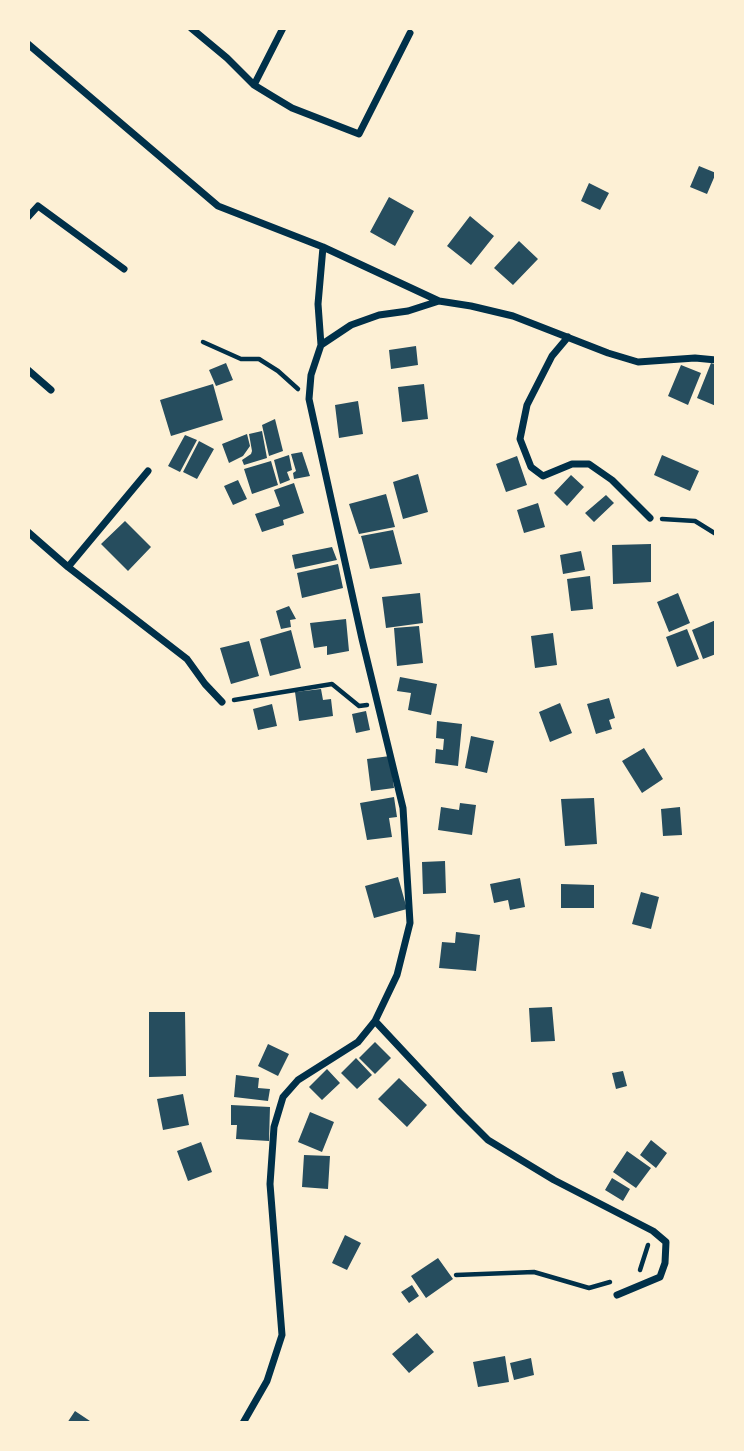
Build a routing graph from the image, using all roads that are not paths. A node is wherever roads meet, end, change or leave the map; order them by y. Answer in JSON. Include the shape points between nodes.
{"nodes":[{"id":1,"x":191,"y":28,"type":"edge"},
{"id":2,"x":284,"y":28,"type":"edge"},
{"id":3,"x":410,"y":33,"type":"dead end"},
{"id":4,"x":28,"y":44,"type":"edge"},
{"id":5,"x":254,"y":85,"type":"junction"},
{"id":6,"x":28,"y":217,"type":"edge"},
{"id":7,"x":323,"y":247,"type":"junction"},
{"id":8,"x":124,"y":269,"type":"dead end"},
{"id":9,"x":439,"y":301,"type":"junction"},
{"id":10,"x":568,"y":337,"type":"junction"},
{"id":11,"x":321,"y":345,"type":"junction"},
{"id":12,"x":716,"y":360,"type":"edge"},
{"id":13,"x":28,"y":370,"type":"edge"},
{"id":14,"x":51,"y":390,"type":"dead end"},
{"id":15,"x":148,"y":471,"type":"dead end"},
{"id":16,"x":650,"y":518,"type":"road end"},
{"id":17,"x":28,"y":532,"type":"edge"},
{"id":18,"x":68,"y":568,"type":"junction"},
{"id":19,"x":222,"y":702,"type":"road end"},
{"id":20,"x":375,"y":1021,"type":"junction"},
{"id":21,"x":617,"y":1295,"type":"dead end"},
{"id":22,"x":243,"y":1423,"type":"edge"}],
"edges":[{"from":1,"to":5,"type":"street"},
{"from":2,"to":5,"type":"street"},
{"from":3,"to":5,"type":"street","via":[[359,134],[292,108]]},
{"from":4,"to":7,"type":"street","via":[[218,206]]},
{"from":6,"to":8,"type":"street","via":[[38,206]]},
{"from":7,"to":9,"type":"street"},
{"from":7,"to":11,"type":"street","via":[[318,304]]},
{"from":9,"to":10,"type":"street","via":[[513,316]]},
{"from":9,"to":11,"type":"street","via":[[351,325]]},
{"from":10,"to":12,"type":"street","via":[[638,362]]},
{"from":10,"to":16,"type":"street","via":[[552,356],[527,405],[520,439],[531,467],[543,476],[572,464],[589,464]]},
{"from":11,"to":20,"type":"street","via":[[309,399],[403,808],[410,923],[397,975]]},
{"from":13,"to":14,"type":"street"},
{"from":15,"to":18,"type":"street"},
{"from":17,"to":18,"type":"street"},
{"from":18,"to":19,"type":"street","via":[[187,659]]},
{"from":20,"to":21,"type":"street","via":[[488,1140],[666,1242],[660,1277]]},
{"from":20,"to":22,"type":"street","via":[[358,1042],[298,1080],[283,1097],[274,1127],[270,1184],[282,1335],[267,1381]]}]}
